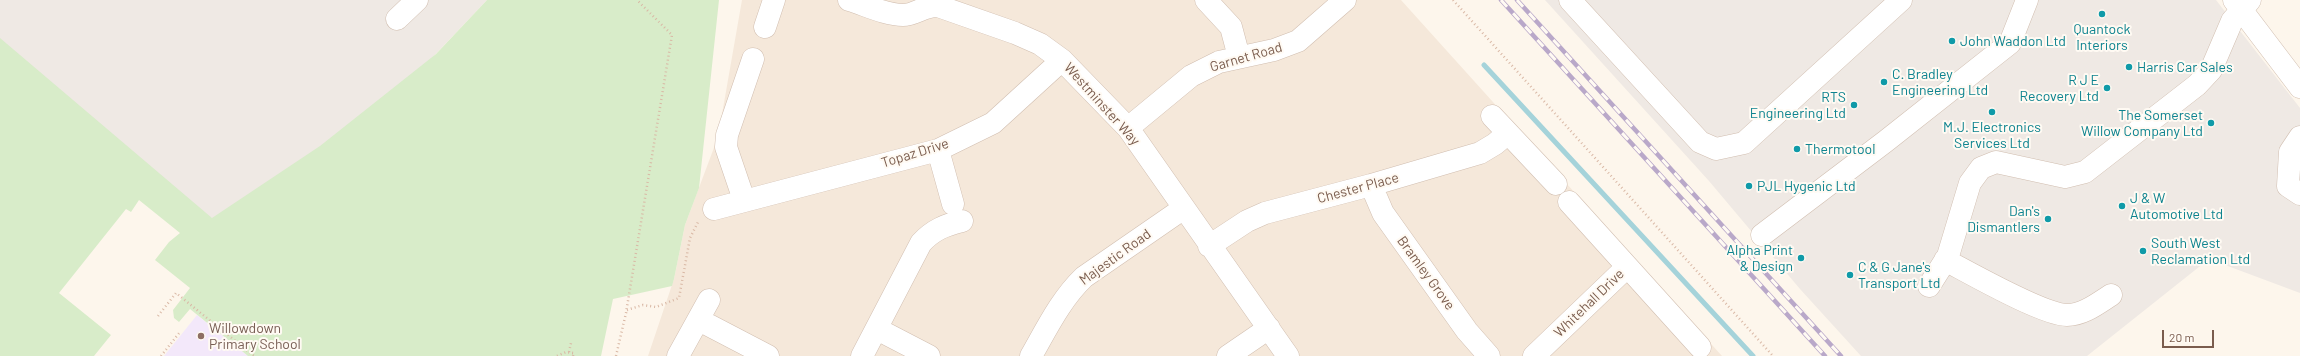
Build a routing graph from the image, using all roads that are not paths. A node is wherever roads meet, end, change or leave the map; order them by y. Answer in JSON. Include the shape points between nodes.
{"nodes":[{"id":1,"x":417,"y":0,"type":"edge"},
{"id":2,"x":849,"y":0,"type":"edge"},
{"id":3,"x":1206,"y":0,"type":"edge"},
{"id":4,"x":1345,"y":0,"type":"edge"},
{"id":5,"x":1570,"y":0,"type":"edge"},
{"id":6,"x":1901,"y":0,"type":"edge"},
{"id":7,"x":2027,"y":0,"type":"edge"},
{"id":8,"x":930,"y":3,"type":"edge"},
{"id":9,"x":2242,"y":3,"type":"edge"},
{"id":10,"x":398,"y":19,"type":"dead end"},
{"id":11,"x":1239,"y":57,"type":"junction"},
{"id":12,"x":753,"y":59,"type":"dead end"},
{"id":13,"x":1062,"y":60,"type":"junction"},
{"id":14,"x":2300,"y":87,"type":"edge"},
{"id":15,"x":1492,"y":116,"type":"dead end"},
{"id":16,"x":1128,"y":128,"type":"junction"},
{"id":17,"x":1508,"y":133,"type":"junction"},
{"id":18,"x":2300,"y":137,"type":"edge"},
{"id":19,"x":938,"y":150,"type":"junction"},
{"id":20,"x":1556,"y":184,"type":"dead end"},
{"id":21,"x":1371,"y":185,"type":"junction"},
{"id":22,"x":2300,"y":194,"type":"edge"},
{"id":23,"x":744,"y":200,"type":"junction"},
{"id":24,"x":1569,"y":202,"type":"dead end"},
{"id":25,"x":1184,"y":208,"type":"junction"},
{"id":26,"x":714,"y":209,"type":"road end"},
{"id":27,"x":1762,"y":235,"type":"dead end"},
{"id":28,"x":1210,"y":246,"type":"junction"},
{"id":29,"x":1945,"y":260,"type":"junction"},
{"id":30,"x":1627,"y":267,"type":"junction"},
{"id":31,"x":1929,"y":286,"type":"dead end"},
{"id":32,"x":2111,"y":295,"type":"dead end"},
{"id":33,"x":709,"y":300,"type":"dead end"},
{"id":34,"x":699,"y":320,"type":"junction"},
{"id":35,"x":1269,"y":328,"type":"junction"},
{"id":36,"x":877,"y":329,"type":"junction"},
{"id":37,"x":1700,"y":347,"type":"dead end"},
{"id":38,"x":681,"y":350,"type":"edge"},
{"id":39,"x":768,"y":356,"type":"edge"},
{"id":40,"x":862,"y":356,"type":"edge"},
{"id":41,"x":930,"y":356,"type":"edge"},
{"id":42,"x":1031,"y":356,"type":"edge"},
{"id":43,"x":1228,"y":356,"type":"edge"},
{"id":44,"x":1288,"y":356,"type":"edge"},
{"id":45,"x":1489,"y":356,"type":"edge"},
{"id":46,"x":1534,"y":356,"type":"edge"}],
"edges":[{"from":1,"to":10,"type":"street"},
{"from":2,"to":8,"type":"street","name":"Westminster Way","via":[[889,13],[904,15]]},
{"from":3,"to":11,"type":"street","via":[[1231,27]]},
{"from":4,"to":11,"type":"street","name":"Garnet Road","via":[[1298,41],[1274,50]]},
{"from":5,"to":6,"type":"street","via":[[1700,142],[1716,149],[1744,143]]},
{"from":7,"to":27,"type":"street","via":[[2010,43]]},
{"from":8,"to":13,"type":"street","name":"Westminster Way","via":[[1015,33],[1040,44]]},
{"from":9,"to":14,"type":"street"},
{"from":9,"to":29,"type":"street","via":[[2211,70],[2197,85],[2085,172],[2065,177],[1996,162],[1981,168],[1970,183]]},
{"from":11,"to":16,"type":"street","name":"Garnet Road","via":[[1219,62],[1191,76]]},
{"from":12,"to":23,"type":"street","via":[[730,125],[726,147]]},
{"from":13,"to":16,"type":"street","name":"Westminster Way"},
{"from":13,"to":19,"type":"street","name":"Topaz Drive","via":[[993,123]]},
{"from":15,"to":17,"type":"street"},
{"from":16,"to":25,"type":"street","name":"Westminster Way"},
{"from":17,"to":20,"type":"street"},
{"from":17,"to":21,"type":"street","name":"Chester Place","via":[[1480,153]]},
{"from":18,"to":22,"type":"street","via":[[2290,152],[2288,186]]},
{"from":19,"to":23,"type":"street","name":"Topaz Drive"},
{"from":19,"to":36,"type":"street","via":[[958,212],[946,225],[931,232],[921,242]]},
{"from":21,"to":28,"type":"street","name":"Chester Place","via":[[1265,213],[1247,221]]},
{"from":21,"to":45,"type":"street","name":"Bramley Grove","via":[[1382,213],[1467,331]]},
{"from":23,"to":26,"type":"street","name":"Topaz Drive"},
{"from":24,"to":30,"type":"street","name":"Whitehall Drive"},
{"from":25,"to":28,"type":"street","name":"Westminster Way"},
{"from":25,"to":42,"type":"street","name":"Majestic Road","via":[[1084,277],[1071,289]]},
{"from":28,"to":35,"type":"street","name":"Westminster Way"},
{"from":29,"to":31,"type":"street"},
{"from":29,"to":32,"type":"street","via":[[2039,307],[2066,315],[2085,312]]},
{"from":30,"to":37,"type":"street","name":"Whitehall Drive"},
{"from":30,"to":46,"type":"street","name":"Whitehall Drive"},
{"from":33,"to":34,"type":"street"},
{"from":34,"to":38,"type":"street"},
{"from":34,"to":39,"type":"street"},
{"from":35,"to":43,"type":"street"},
{"from":35,"to":44,"type":"street","name":"Westminster Way"},
{"from":36,"to":40,"type":"street"},
{"from":36,"to":41,"type":"street"}]}
